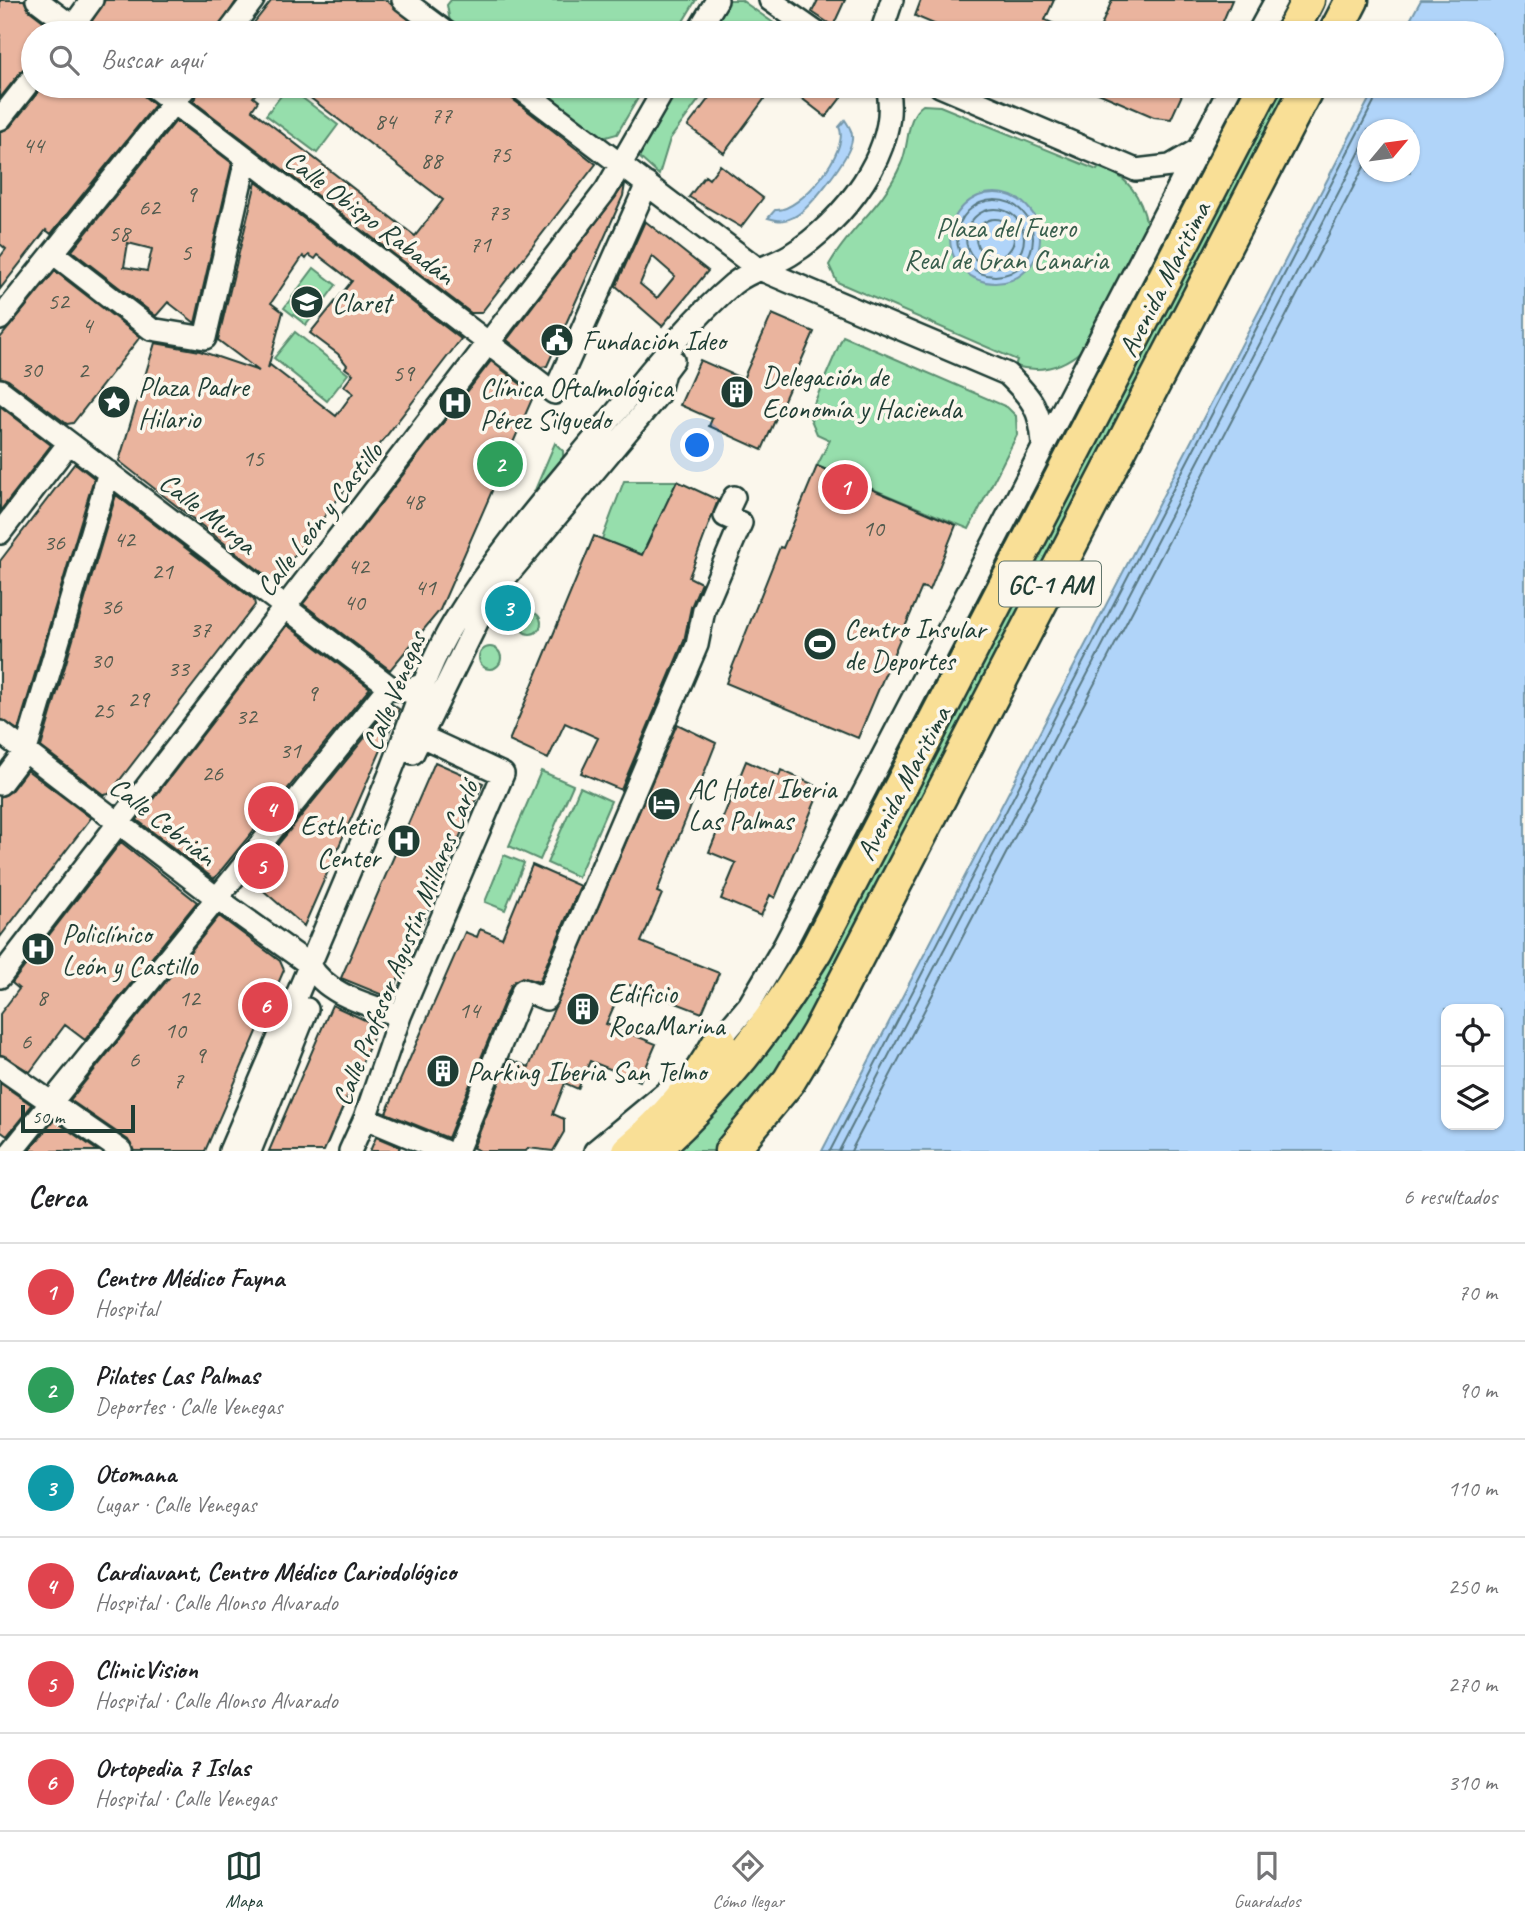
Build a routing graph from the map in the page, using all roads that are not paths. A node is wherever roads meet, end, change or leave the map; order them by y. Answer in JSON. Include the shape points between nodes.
{"nodes":[{"id":1,"x":37,"y":0,"type":"edge"},
{"id":2,"x":92,"y":0,"type":"edge"},
{"id":3,"x":253,"y":0,"type":"edge"},
{"id":4,"x":403,"y":0,"type":"edge"},
{"id":5,"x":717,"y":0,"type":"edge"},
{"id":6,"x":770,"y":0,"type":"edge"},
{"id":7,"x":877,"y":0,"type":"edge"},
{"id":8,"x":892,"y":0,"type":"edge"},
{"id":9,"x":1276,"y":0,"type":"edge"},
{"id":10,"x":1308,"y":0,"type":"edge"},
{"id":11,"x":1352,"y":0,"type":"edge"},
{"id":12,"x":429,"y":8,"type":"edge"},
{"id":13,"x":62,"y":21,"type":"edge"},
{"id":14,"x":80,"y":21,"type":"edge"},
{"id":15,"x":237,"y":21,"type":"edge"},
{"id":16,"x":704,"y":21,"type":"edge"},
{"id":17,"x":800,"y":21,"type":"edge"},
{"id":18,"x":878,"y":21,"type":"edge"},
{"id":19,"x":884,"y":21,"type":"edge"},
{"id":20,"x":1265,"y":21,"type":"edge"},
{"id":21,"x":1297,"y":21,"type":"edge"},
{"id":22,"x":1341,"y":21,"type":"edge"},
{"id":23,"x":21,"y":92,"type":"edge"},
{"id":24,"x":177,"y":98,"type":"edge"},
{"id":25,"x":184,"y":98,"type":"edge"},
{"id":26,"x":533,"y":98,"type":"edge"},
{"id":27,"x":659,"y":98,"type":"edge"},
{"id":28,"x":890,"y":98,"type":"edge"},
{"id":29,"x":968,"y":98,"type":"edge"},
{"id":30,"x":1225,"y":98,"type":"edge"},
{"id":31,"x":1258,"y":98,"type":"edge"},
{"id":32,"x":1302,"y":98,"type":"edge"},
{"id":33,"x":0,"y":119,"type":"edge"},
{"id":34,"x":1199,"y":149,"type":"junction"},
{"id":35,"x":246,"y":159,"type":"junction"},
{"id":36,"x":622,"y":163,"type":"junction"},
{"id":37,"x":647,"y":184,"type":"junction"},
{"id":38,"x":53,"y":253,"type":"junction"},
{"id":39,"x":757,"y":268,"type":"junction"},
{"id":40,"x":736,"y":282,"type":"junction"},
{"id":41,"x":0,"y":318,"type":"edge"},
{"id":42,"x":491,"y":343,"type":"junction"},
{"id":43,"x":0,"y":390,"type":"edge"},
{"id":44,"x":69,"y":443,"type":"junction"},
{"id":45,"x":1043,"y":445,"type":"junction"},
{"id":46,"x":109,"y":471,"type":"junction"},
{"id":47,"x":734,"y":497,"type":"dead end"},
{"id":48,"x":0,"y":533,"type":"edge"},
{"id":49,"x":285,"y":608,"type":"junction"},
{"id":50,"x":421,"y":685,"type":"junction"},
{"id":51,"x":389,"y":686,"type":"junction"},
{"id":52,"x":0,"y":732,"type":"edge"},
{"id":53,"x":414,"y":733,"type":"junction"},
{"id":54,"x":26,"y":750,"type":"junction"},
{"id":55,"x":0,"y":784,"type":"edge"},
{"id":56,"x":120,"y":824,"type":"junction"},
{"id":57,"x":218,"y":899,"type":"junction"},
{"id":58,"x":314,"y":972,"type":"junction"},
{"id":59,"x":0,"y":977,"type":"edge"},
{"id":60,"x":400,"y":1016,"type":"junction"},
{"id":61,"x":720,"y":1041,"type":"junction"},
{"id":62,"x":0,"y":1067,"type":"edge"},
{"id":63,"x":789,"y":1081,"type":"junction"},
{"id":64,"x":50,"y":1103,"type":"junction"},
{"id":65,"x":365,"y":1118,"type":"junction"},
{"id":66,"x":12,"y":1151,"type":"edge"},
{"id":67,"x":121,"y":1151,"type":"edge"},
{"id":68,"x":230,"y":1151,"type":"edge"},
{"id":69,"x":250,"y":1151,"type":"edge"},
{"id":70,"x":350,"y":1151,"type":"edge"},
{"id":71,"x":444,"y":1151,"type":"edge"},
{"id":72,"x":457,"y":1151,"type":"edge"},
{"id":73,"x":596,"y":1151,"type":"edge"},
{"id":74,"x":629,"y":1151,"type":"edge"},
{"id":75,"x":653,"y":1151,"type":"edge"},
{"id":76,"x":732,"y":1151,"type":"edge"},
{"id":77,"x":752,"y":1151,"type":"edge"}],
"edges":[{"from":1,"to":13,"type":"street"},
{"from":2,"to":14,"type":"street"},
{"from":3,"to":15,"type":"street"},
{"from":4,"to":12,"type":"street"},
{"from":5,"to":16,"type":"street"},
{"from":6,"to":17,"type":"street"},
{"from":7,"to":18,"type":"street"},
{"from":8,"to":19,"type":"street"},
{"from":9,"to":20,"type":"street"},
{"from":10,"to":21,"type":"highway"},
{"from":11,"to":22,"type":"highway"},
{"from":23,"to":33,"type":"street"},
{"from":24,"to":38,"type":"street"},
{"from":25,"to":35,"type":"street","name":"Calle Obispo Rabadán"},
{"from":26,"to":36,"type":"street"},
{"from":27,"to":36,"type":"street","name":"Calle León y Castillo"},
{"from":28,"to":39,"type":"street","name":"Calle Venegas","via":[[888,128],[864,184],[808,242],[789,256]]},
{"from":29,"to":34,"type":"street","via":[[1136,170],[1170,166]]},
{"from":30,"to":34,"type":"street"},
{"from":31,"to":75,"type":"highway","name":"Avenida Maritima","number":"GC-1 AM","via":[[816,950],[747,1055],[701,1108]]},
{"from":32,"to":63,"type":"highway","name":"Avenida Maritima","number":"GC-1 AM","via":[[818,1033]]},
{"from":34,"to":45,"type":"street"},
{"from":35,"to":38,"type":"street","via":[[205,338],[151,329]]},
{"from":35,"to":42,"type":"street","name":"Calle Obispo Rabadán"},
{"from":36,"to":37,"type":"street"},
{"from":36,"to":42,"type":"street","name":"Calle León y Castillo"},
{"from":37,"to":39,"type":"street"},
{"from":37,"to":42,"type":"street","name":"Calle Obispo Rabadán","via":[[554,393]]},
{"from":38,"to":41,"type":"street"},
{"from":39,"to":40,"type":"street","name":"Calle Venegas"},
{"from":39,"to":45,"type":"street","via":[[1007,374],[1027,394],[1041,418]]},
{"from":40,"to":50,"type":"street","name":"Calle Venegas","via":[[695,320],[517,529],[453,623]]},
{"from":40,"to":53,"type":"street","name":"Calle Venegas","via":[[664,372],[658,395],[490,596]]},
{"from":42,"to":49,"type":"street","name":"Calle León y Castillo"},
{"from":43,"to":44,"type":"street","name":"Calle Murga"},
{"from":44,"to":46,"type":"street","name":"Calle Murga"},
{"from":44,"to":48,"type":"street"},
{"from":45,"to":61,"type":"street","via":[[783,947],[749,1005]]},
{"from":46,"to":49,"type":"street","name":"Calle Murga"},
{"from":46,"to":54,"type":"street"},
{"from":47,"to":72,"type":"street","via":[[725,516],[741,523],[704,610],[697,645],[546,999],[523,990]]},
{"from":49,"to":51,"type":"street","name":"Calle Murga"},
{"from":49,"to":56,"type":"street","name":"Calle León y Castillo"},
{"from":50,"to":51,"type":"street","via":[[405,691]]},
{"from":50,"to":53,"type":"street","name":"Calle Venegas"},
{"from":51,"to":57,"type":"street"},
{"from":52,"to":54,"type":"street","name":"Calle Cebrián"},
{"from":53,"to":58,"type":"street","name":"Calle Venegas"},
{"from":53,"to":60,"type":"street","name":"Calle Profesor Agustín Millares Carló","via":[[503,774]]},
{"from":54,"to":55,"type":"street"},
{"from":54,"to":56,"type":"street","name":"Calle Cebrián"},
{"from":56,"to":57,"type":"street","name":"Calle Cebrián"},
{"from":56,"to":59,"type":"street","name":"Calle León y Castillo"},
{"from":57,"to":58,"type":"street","name":"Calle Cebrián"},
{"from":57,"to":64,"type":"street"},
{"from":58,"to":60,"type":"street","name":"Calle Cebrián","via":[[345,995]]},
{"from":58,"to":68,"type":"street","name":"Calle Venegas"},
{"from":58,"to":69,"type":"street","name":"Calle Venegas"},
{"from":60,"to":65,"type":"street","name":"Calle Profesor Agustín Millares Carló"},
{"from":61,"to":73,"type":"street","via":[[662,1099]]},
{"from":61,"to":74,"type":"highway","via":[[698,1080],[657,1128]]},
{"from":62,"to":64,"type":"street"},
{"from":63,"to":76,"type":"highway","name":"Avenida Maritima","number":"GC-1 AM"},
{"from":63,"to":77,"type":"highway"},
{"from":64,"to":66,"type":"street"},
{"from":64,"to":67,"type":"street"},
{"from":65,"to":70,"type":"street","name":"Calle Profesor Agustín Millares Carló"},
{"from":65,"to":71,"type":"street"}]}
